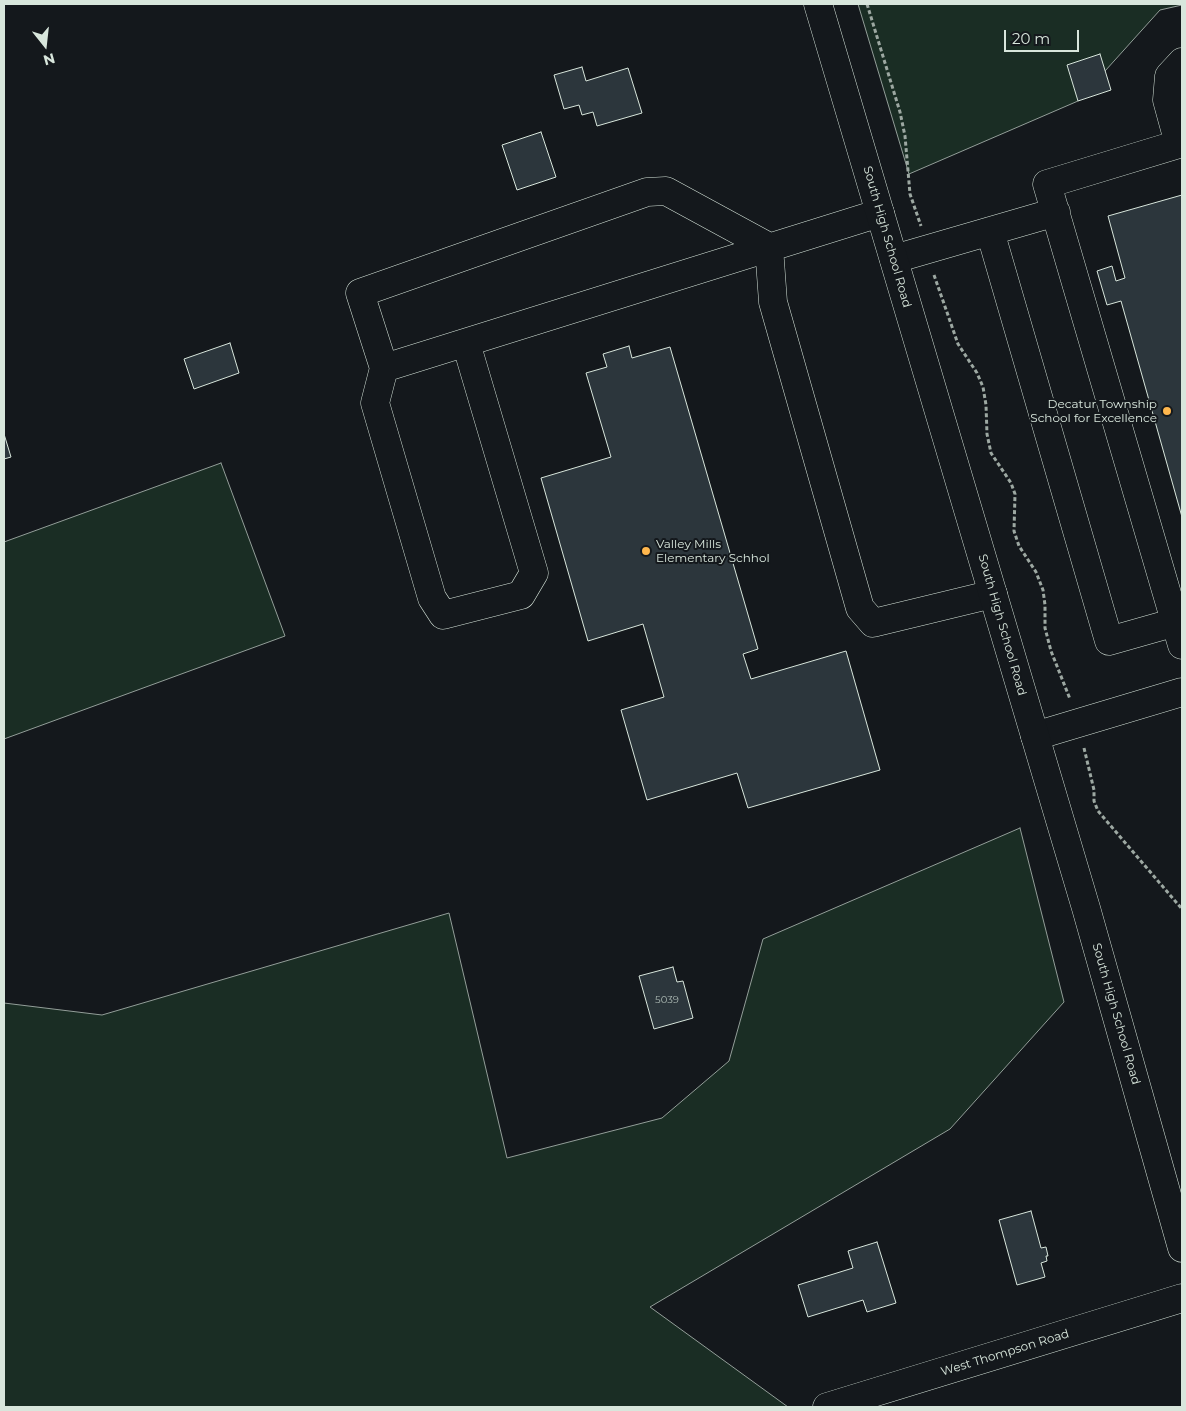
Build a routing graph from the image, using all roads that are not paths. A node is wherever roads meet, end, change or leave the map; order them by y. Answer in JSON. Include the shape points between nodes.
{"nodes":[{"id":1,"x":818,"y":4,"type":"edge"},
{"id":2,"x":1182,"y":62,"type":"edge"},
{"id":3,"x":1181,"y":144,"type":"edge"},
{"id":4,"x":1056,"y":212,"type":"junction"},
{"id":5,"x":880,"y":213,"type":"junction"},
{"id":6,"x":990,"y":231,"type":"junction"},
{"id":7,"x":769,"y":247,"type":"junction"},
{"id":8,"x":894,"y":259,"type":"junction"},
{"id":9,"x":466,"y":343,"type":"junction"},
{"id":10,"x":384,"y":368,"type":"junction"},
{"id":11,"x":993,"y":594,"type":"junction"},
{"id":12,"x":1179,"y":633,"type":"edge"},
{"id":13,"x":1182,"y":692,"type":"edge"},
{"id":14,"x":1035,"y":736,"type":"junction"},
{"id":15,"x":1182,"y":1248,"type":"edge"},
{"id":16,"x":1182,"y":1298,"type":"edge"},
{"id":17,"x":827,"y":1407,"type":"edge"}],
"edges":[{"from":1,"to":5,"type":"main road","name":"South High School Road"},
{"from":2,"to":3,"type":"main road","via":[[1169,76],[1167,100]]},
{"from":3,"to":4,"type":"main road","via":[[1047,184]]},
{"from":4,"to":6,"type":"main road"},
{"from":4,"to":12,"type":"main road"},
{"from":5,"to":7,"type":"main road"},
{"from":5,"to":8,"type":"main road","name":"South High School Road"},
{"from":6,"to":8,"type":"main road"},
{"from":6,"to":12,"type":"main road","via":[[1109,641]]},
{"from":7,"to":9,"type":"main road"},
{"from":7,"to":10,"type":"main road","via":[[666,191],[648,192],[360,293]]},
{"from":7,"to":11,"type":"main road","via":[[773,302],[860,608],[873,623]]},
{"from":8,"to":11,"type":"main road","name":"South High School Road"},
{"from":9,"to":10,"type":"main road"},
{"from":9,"to":10,"type":"main road","via":[[534,573],[521,595],[443,615],[432,598],[375,403]]},
{"from":11,"to":14,"type":"main road","name":"South High School Road"},
{"from":13,"to":14,"type":"main road"},
{"from":14,"to":15,"type":"main road","name":"South High School Road"},
{"from":16,"to":17,"type":"main road","name":"West Thompson Road"}]}
